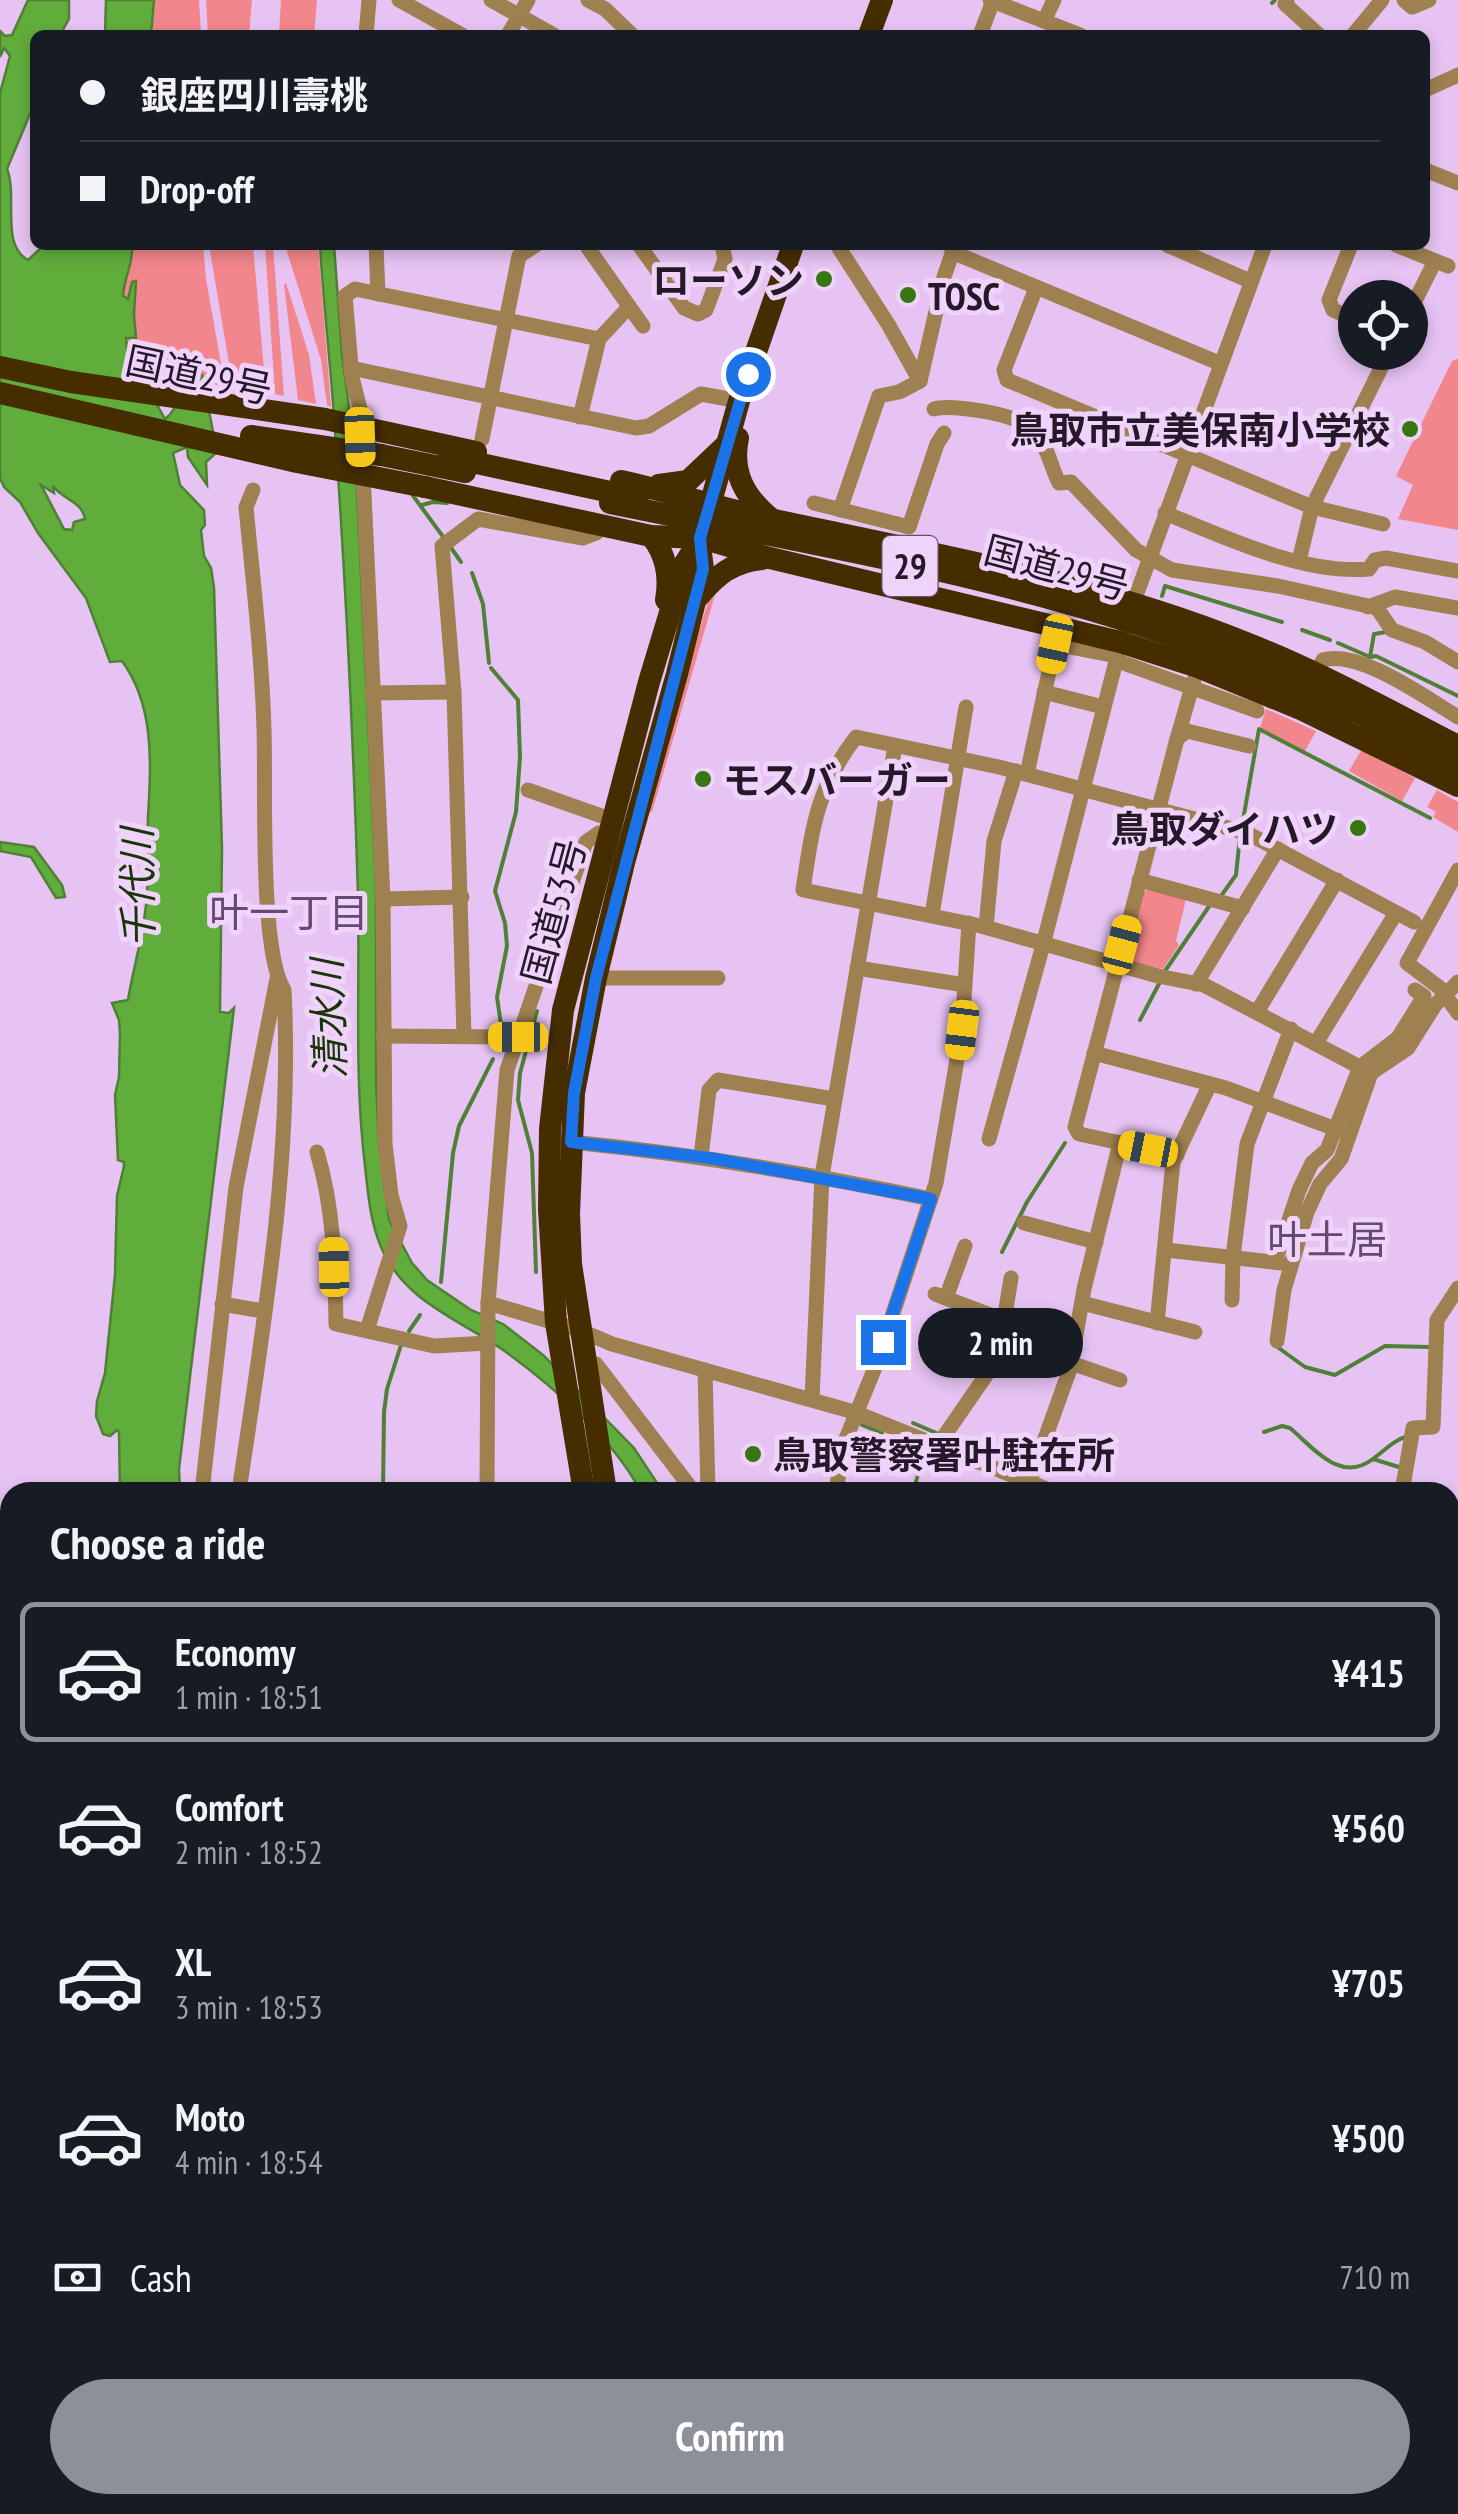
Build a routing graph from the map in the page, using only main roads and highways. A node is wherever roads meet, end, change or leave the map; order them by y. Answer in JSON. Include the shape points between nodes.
{"nodes":[{"id":1,"x":882,"y":0,"type":"edge"},
{"id":2,"x":871,"y":30,"type":"edge"},
{"id":3,"x":791,"y":250,"type":"edge"},
{"id":4,"x":758,"y":346,"type":"junction"},
{"id":5,"x":0,"y":367,"type":"edge"},
{"id":6,"x":71,"y":382,"type":"junction"},
{"id":7,"x":0,"y":383,"type":"edge"},
{"id":8,"x":0,"y":393,"type":"edge"},
{"id":9,"x":726,"y":445,"type":"junction"},
{"id":10,"x":382,"y":449,"type":"junction"},
{"id":11,"x":640,"y":485,"type":"junction"},
{"id":12,"x":710,"y":504,"type":"junction"},
{"id":13,"x":604,"y":513,"type":"junction"},
{"id":14,"x":771,"y":520,"type":"junction"},
{"id":15,"x":650,"y":536,"type":"junction"},
{"id":16,"x":700,"y":538,"type":"junction"},
{"id":17,"x":770,"y":558,"type":"junction"},
{"id":18,"x":695,"y":600,"type":"junction"},
{"id":19,"x":1199,"y":667,"type":"junction"},
{"id":20,"x":649,"y":682,"type":"junction"},
{"id":21,"x":1458,"y":746,"type":"edge"},
{"id":22,"x":1458,"y":764,"type":"edge"},
{"id":23,"x":1458,"y":786,"type":"edge"},
{"id":24,"x":568,"y":1327,"type":"junction"},
{"id":25,"x":582,"y":1408,"type":"junction"},
{"id":26,"x":584,"y":1482,"type":"edge"},
{"id":27,"x":604,"y":1482,"type":"edge"}],
"edges":[{"from":1,"to":2,"type":"highway"},
{"from":3,"to":4,"type":"highway","name":"国道53号"},
{"from":4,"to":9,"type":"highway","name":"国道53号"},
{"from":4,"to":14,"type":"highway","via":[[735,454],[746,491]]},
{"from":5,"to":6,"type":"highway","name":"国道29号","number":"29"},
{"from":6,"to":10,"type":"highway","name":"国道29号","number":"29","bridge":true},
{"from":6,"to":11,"type":"highway","number":"29","bridge":true,"via":[[479,445]]},
{"from":7,"to":10,"type":"highway","name":"国道29号","number":"29","bridge":true,"via":[[268,440]]},
{"from":8,"to":13,"type":"highway","number":"29","bridge":true,"via":[[425,488]]},
{"from":9,"to":11,"type":"highway","via":[[688,481]]},
{"from":9,"to":12,"type":"highway","name":"国道53号"},
{"from":10,"to":13,"type":"highway","name":"国道29号","number":"29"},
{"from":10,"to":16,"type":"highway","number":"29","via":[[684,509],[696,514]]},
{"from":11,"to":12,"type":"highway","number":"29"},
{"from":12,"to":14,"type":"highway"},
{"from":12,"to":16,"type":"highway","name":"国道53号"},
{"from":13,"to":15,"type":"highway","number":"29"},
{"from":13,"to":19,"type":"highway","name":"国道29号","number":"29","bridge":true,"via":[[990,584],[1162,632]]},
{"from":14,"to":21,"type":"highway","via":[[1005,569],[1133,602],[1244,642],[1327,658]]},
{"from":15,"to":16,"type":"highway","number":"29"},
{"from":15,"to":20,"type":"highway","via":[[662,554],[668,587]]},
{"from":16,"to":17,"type":"highway"},
{"from":16,"to":18,"type":"highway","name":"国道53号","via":[[703,569]]},
{"from":16,"to":20,"type":"highway","name":"国道53号"},
{"from":17,"to":18,"type":"highway","via":[[734,565]]},
{"from":17,"to":19,"type":"highway","via":[[1117,653]]},
{"from":18,"to":24,"type":"highway","name":"国道53号","via":[[628,846],[574,1093]]},
{"from":19,"to":22,"type":"highway","name":"国道29号","number":"29","via":[[1359,713]]},
{"from":19,"to":23,"type":"highway"},
{"from":20,"to":24,"type":"highway","name":"国道53号","via":[[575,955],[556,1064],[549,1209]]},
{"from":24,"to":25,"type":"highway","name":"国道53号"},
{"from":24,"to":25,"type":"highway","name":"国道53号","via":[[567,1379]]},
{"from":25,"to":26,"type":"highway","name":"国道53号"},
{"from":25,"to":27,"type":"highway","name":"国道53号","via":[[598,1440]]}]}
